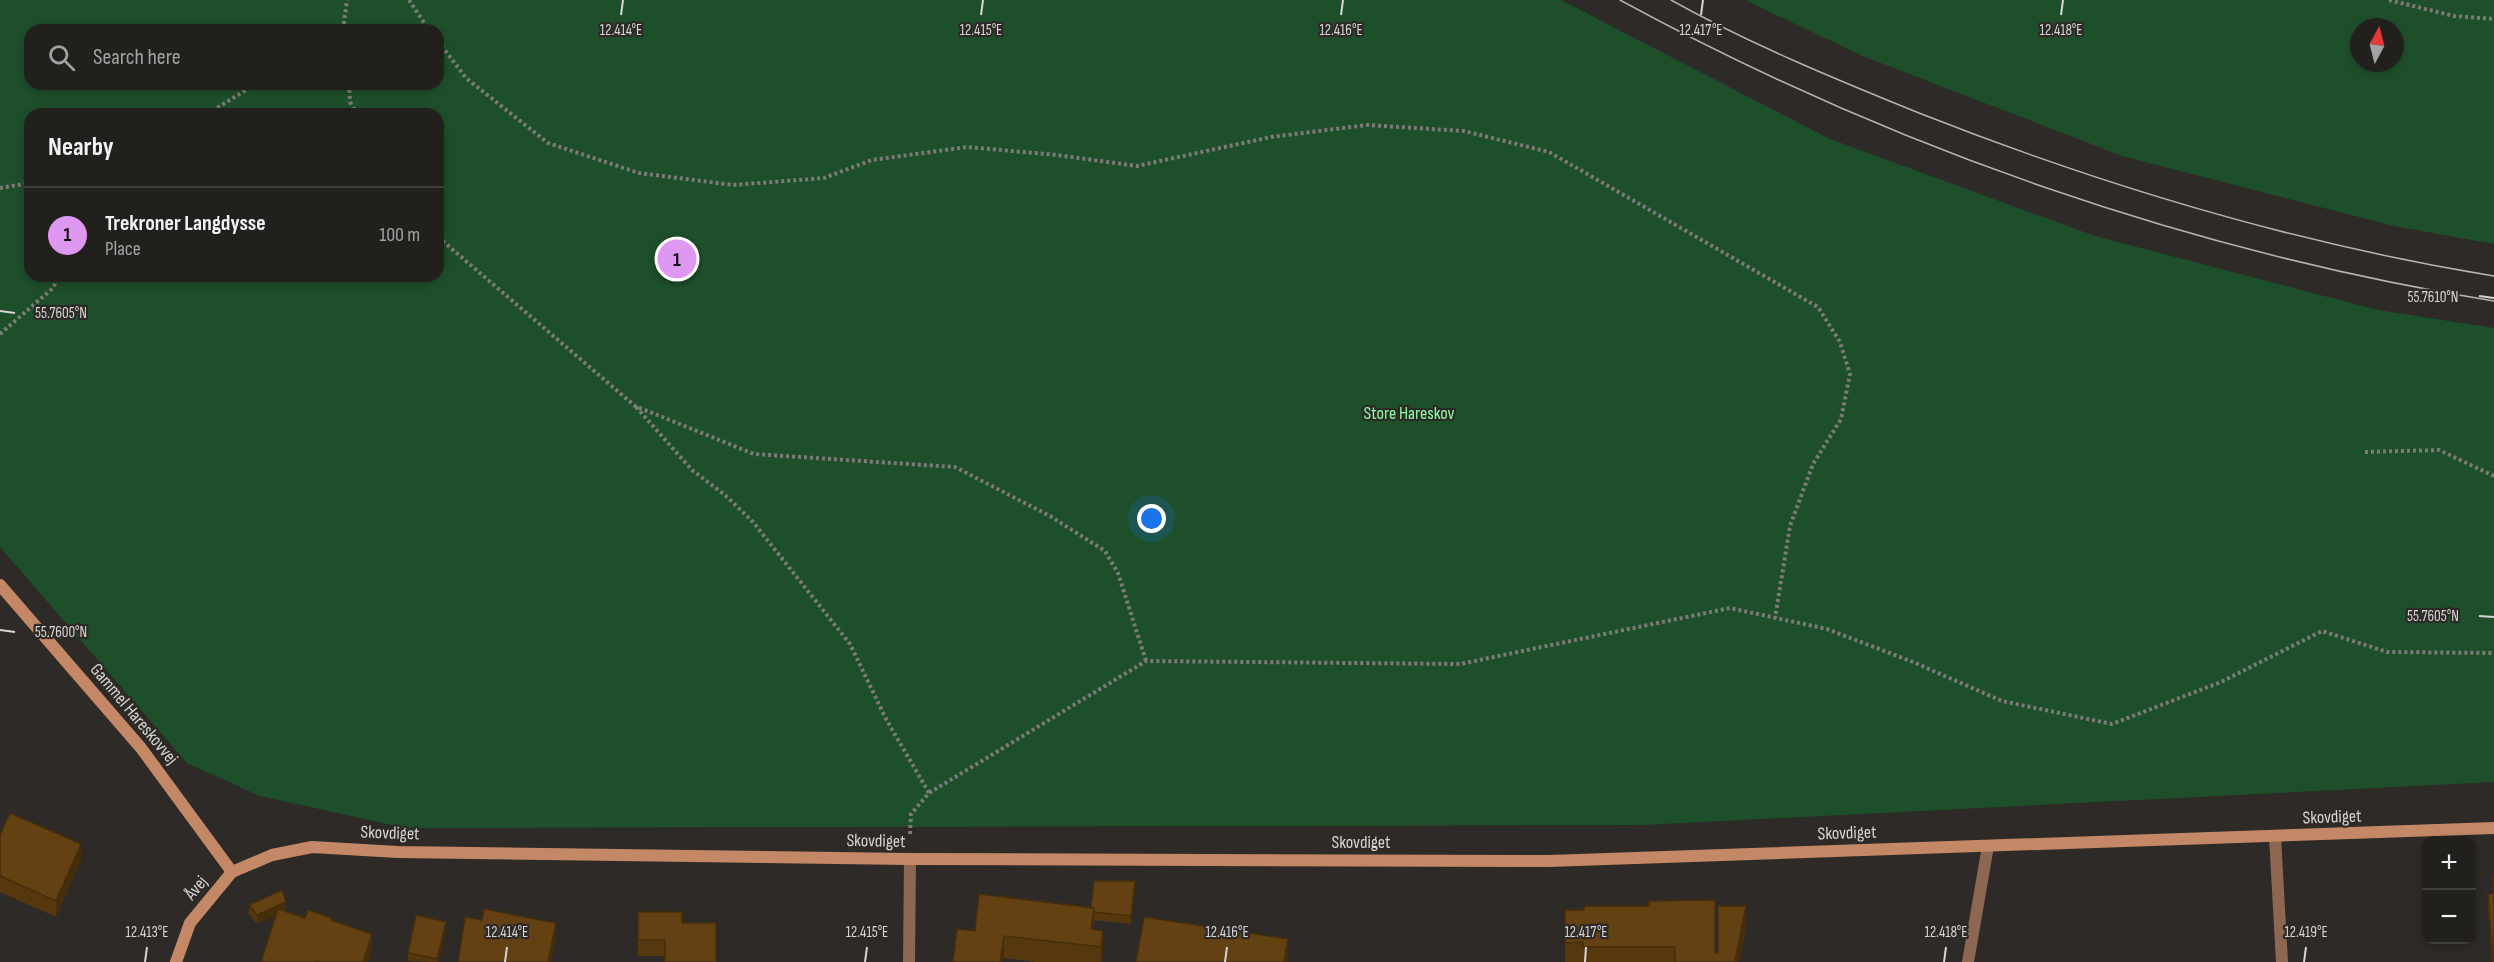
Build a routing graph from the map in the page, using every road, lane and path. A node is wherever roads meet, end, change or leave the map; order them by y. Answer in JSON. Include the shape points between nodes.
{"nodes":[{"id":1,"x":347,"y":0,"type":"edge"},
{"id":2,"x":409,"y":0,"type":"edge"},
{"id":3,"x":2389,"y":0,"type":"edge"},
{"id":4,"x":2494,"y":19,"type":"edge"},
{"id":5,"x":345,"y":24,"type":"edge"},
{"id":6,"x":425,"y":24,"type":"edge"},
{"id":7,"x":444,"y":49,"type":"edge"},
{"id":8,"x":246,"y":90,"type":"edge"},
{"id":9,"x":349,"y":90,"type":"edge"},
{"id":10,"x":217,"y":108,"type":"edge"},
{"id":11,"x":354,"y":108,"type":"edge"},
{"id":12,"x":24,"y":184,"type":"edge"},
{"id":13,"x":0,"y":188,"type":"edge"},
{"id":14,"x":444,"y":242,"type":"edge"},
{"id":15,"x":56,"y":282,"type":"edge"},
{"id":16,"x":0,"y":334,"type":"edge"},
{"id":17,"x":635,"y":406,"type":"junction"},
{"id":18,"x":2365,"y":452,"type":"dead end"},
{"id":19,"x":2494,"y":476,"type":"edge"},
{"id":20,"x":0,"y":585,"type":"edge"},
{"id":21,"x":1775,"y":618,"type":"junction"},
{"id":22,"x":2494,"y":653,"type":"edge"},
{"id":23,"x":1146,"y":661,"type":"junction"},
{"id":24,"x":929,"y":793,"type":"junction"},
{"id":25,"x":2494,"y":828,"type":"edge"},
{"id":26,"x":2275,"y":837,"type":"junction"},
{"id":27,"x":1988,"y":846,"type":"junction"},
{"id":28,"x":910,"y":860,"type":"junction"},
{"id":29,"x":232,"y":872,"type":"junction"},
{"id":30,"x":176,"y":962,"type":"edge"},
{"id":31,"x":909,"y":962,"type":"edge"},
{"id":32,"x":1968,"y":962,"type":"edge"},
{"id":33,"x":2282,"y":962,"type":"edge"}],
"edges":[{"from":1,"to":5,"type":"path"},
{"from":2,"to":6,"type":"path"},
{"from":3,"to":4,"type":"path","via":[[2454,16]]},
{"from":7,"to":21,"type":"path","via":[[466,78],[548,143],[639,173],[733,185],[824,178],[872,160],[967,147],[1137,166],[1271,137],[1367,125],[1464,131],[1549,152],[1818,307],[1840,342],[1850,374],[1841,419],[1814,464],[1790,526]]},
{"from":8,"to":10,"type":"path"},
{"from":9,"to":11,"type":"path"},
{"from":12,"to":13,"type":"path"},
{"from":14,"to":17,"type":"path"},
{"from":15,"to":16,"type":"path"},
{"from":17,"to":23,"type":"path","via":[[754,454],[955,467],[1050,516],[1105,551],[1118,573]]},
{"from":17,"to":24,"type":"path","via":[[692,470],[753,522],[850,644],[886,719]]},
{"from":18,"to":19,"type":"path","via":[[2439,450]]},
{"from":20,"to":29,"type":"street","name":"Gammel Hareskovvej","via":[[141,748]]},
{"from":21,"to":22,"type":"path","via":[[1827,629],[2002,701],[2112,724],[2221,682],[2322,631],[2387,652]]},
{"from":21,"to":23,"type":"path","via":[[1730,608],[1460,664]]},
{"from":23,"to":24,"type":"path"},
{"from":24,"to":28,"type":"path","via":[[911,814]]},
{"from":25,"to":26,"type":"street","name":"Skovdiget"},
{"from":26,"to":27,"type":"street","name":"Skovdiget"},
{"from":26,"to":33,"type":"street"},
{"from":27,"to":28,"type":"street","name":"Skovdiget","via":[[1549,861]]},
{"from":27,"to":32,"type":"street"},
{"from":28,"to":29,"type":"street","name":"Skovdiget","via":[[398,852],[312,847],[272,855]]},
{"from":28,"to":31,"type":"street"},
{"from":29,"to":30,"type":"street","name":"Åvej","via":[[190,923]]}]}
